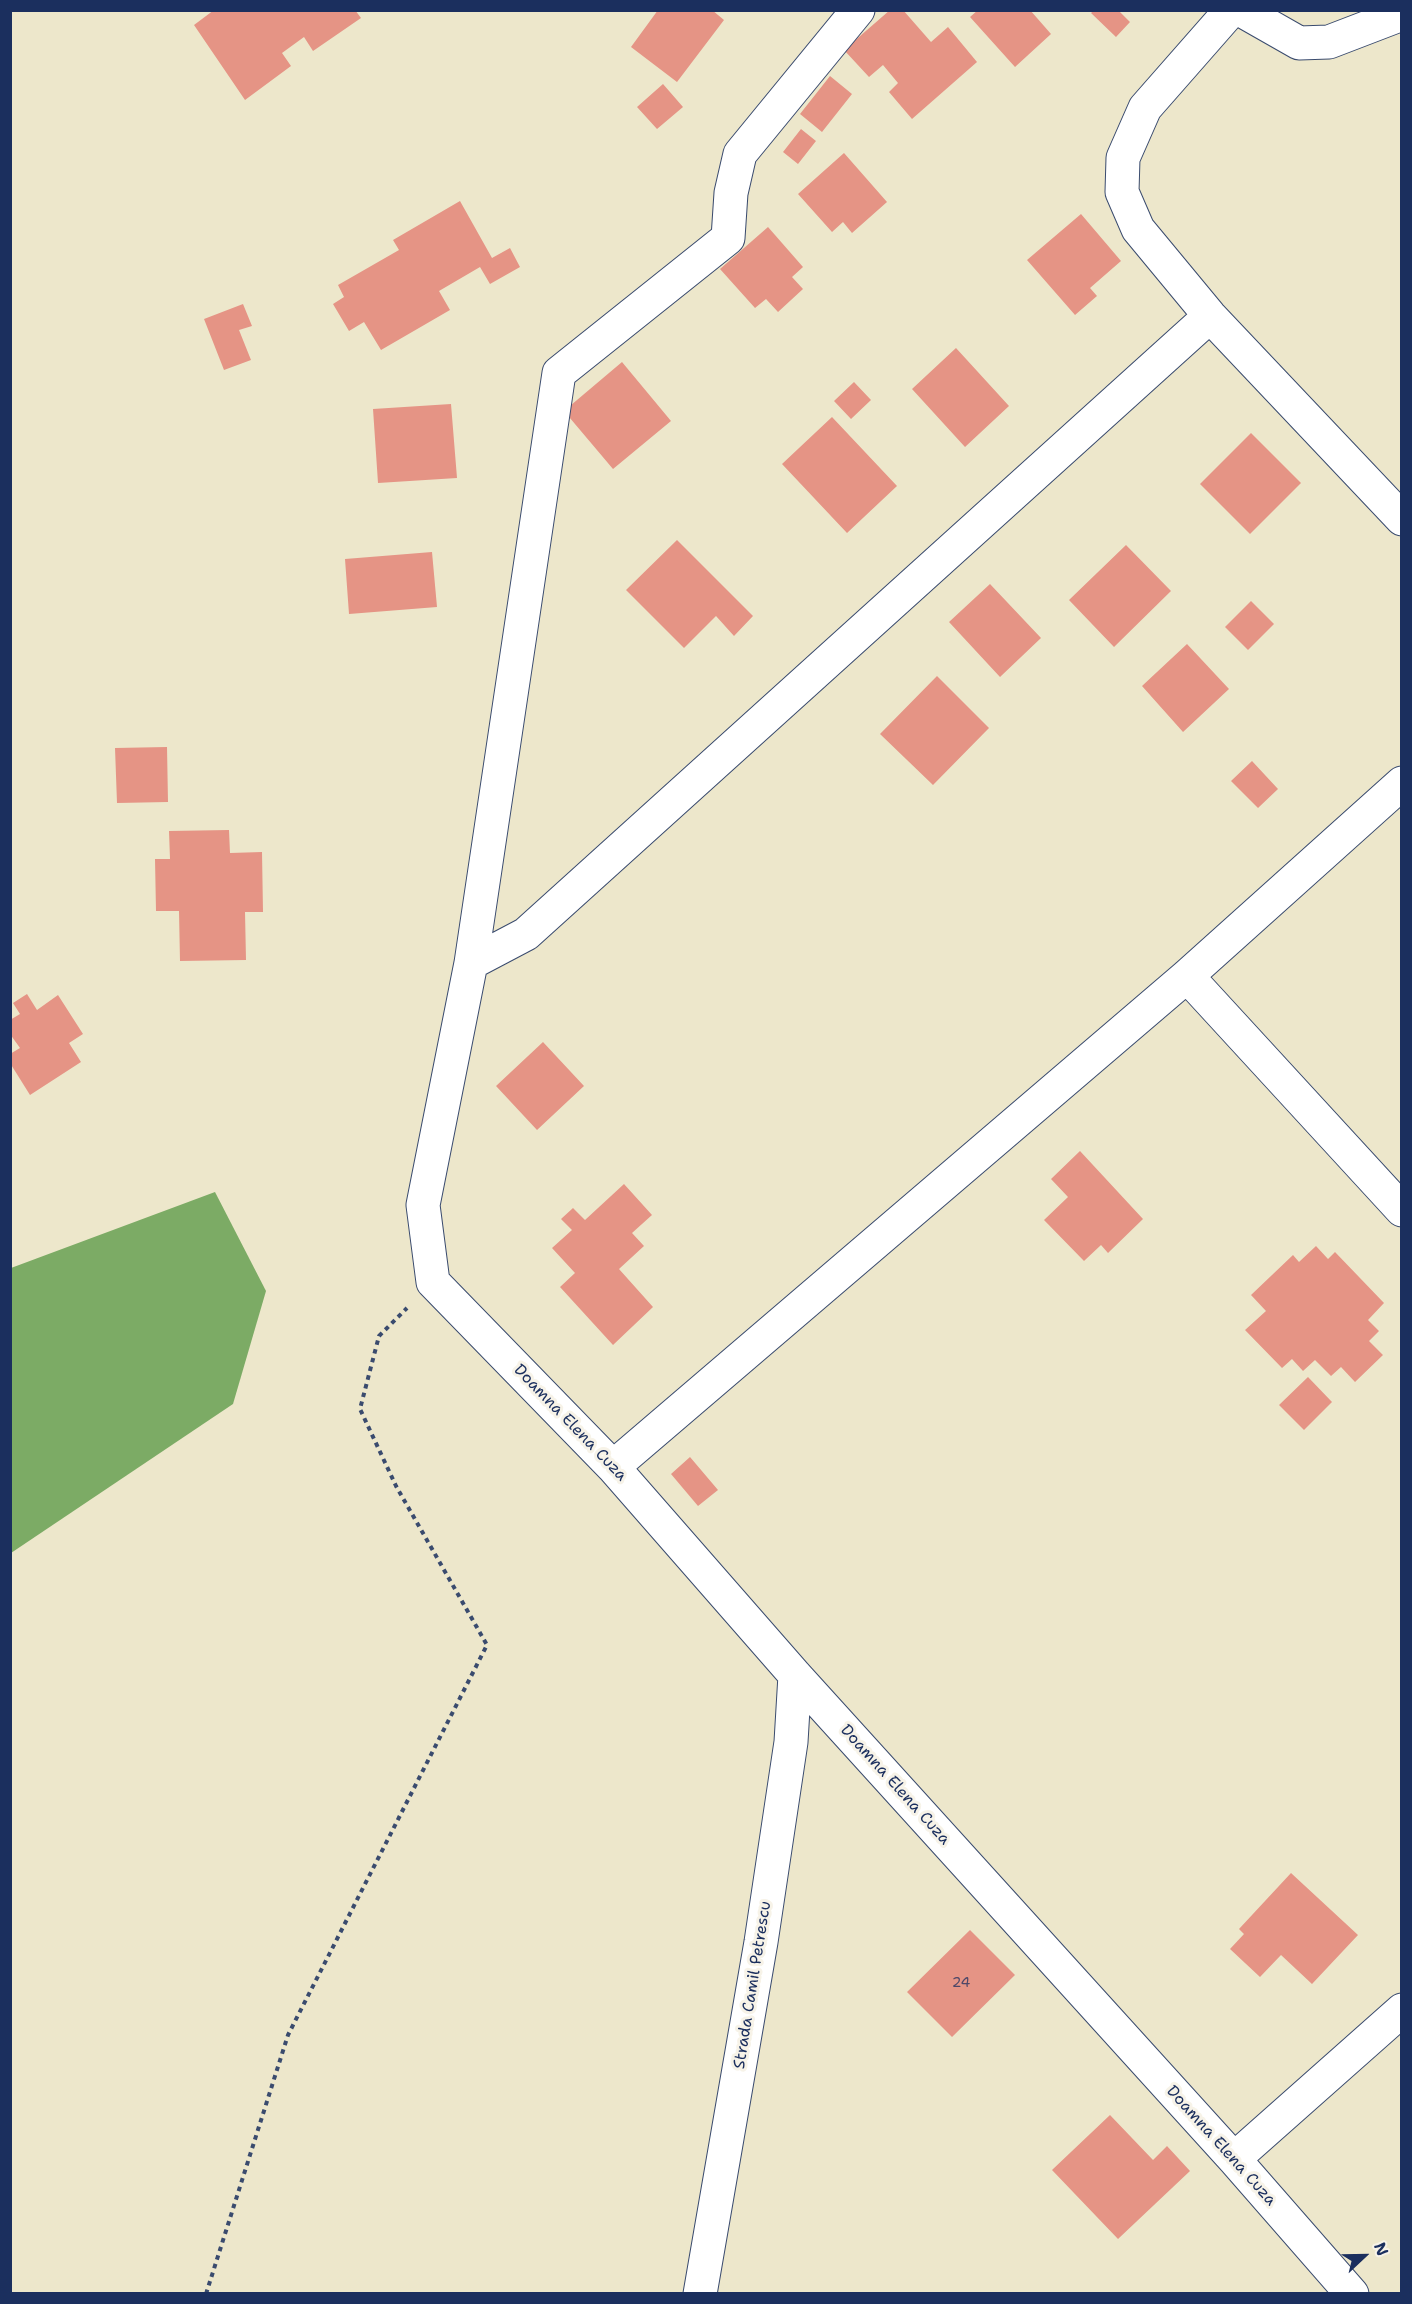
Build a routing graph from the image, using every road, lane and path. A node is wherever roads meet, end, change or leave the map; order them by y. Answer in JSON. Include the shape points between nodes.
{"nodes":[{"id":1,"x":858,"y":10,"type":"edge"},
{"id":2,"x":1231,"y":10,"type":"edge"},
{"id":3,"x":1241,"y":10,"type":"edge"},
{"id":4,"x":1401,"y":14,"type":"edge"},
{"id":5,"x":1209,"y":316,"type":"junction"},
{"id":6,"x":1401,"y":519,"type":"edge"},
{"id":7,"x":1401,"y":783,"type":"edge"},
{"id":8,"x":471,"y":963,"type":"junction"},
{"id":9,"x":1187,"y":976,"type":"junction"},
{"id":10,"x":1401,"y":1210,"type":"edge"},
{"id":11,"x":433,"y":1282,"type":"junction"},
{"id":12,"x":614,"y":1467,"type":"junction"},
{"id":13,"x":795,"y":1675,"type":"junction"},
{"id":14,"x":1401,"y":2010,"type":"edge"},
{"id":15,"x":1234,"y":2159,"type":"junction"},
{"id":16,"x":206,"y":2294,"type":"edge"},
{"id":17,"x":700,"y":2294,"type":"edge"},
{"id":18,"x":1352,"y":2294,"type":"edge"}],
"edges":[{"from":1,"to":8,"type":"street","via":[[740,154],[731,193],[728,238],[559,374]]},
{"from":2,"to":5,"type":"street","via":[[1145,108],[1123,158],[1122,192],[1138,229]]},
{"from":3,"to":4,"type":"street","via":[[1299,43],[1329,42]]},
{"from":5,"to":6,"type":"street"},
{"from":5,"to":8,"type":"street","via":[[526,934]]},
{"from":7,"to":9,"type":"street"},
{"from":8,"to":11,"type":"street","via":[[423,1205]]},
{"from":9,"to":10,"type":"street"},
{"from":9,"to":12,"type":"street"},
{"from":11,"to":12,"type":"street","name":"Doamna Elena Cuza"},
{"from":11,"to":16,"type":"path","via":[[379,1336],[360,1409],[396,1486],[487,1645],[288,2035]]},
{"from":12,"to":13,"type":"street","name":"Doamna Elena Cuza"},
{"from":13,"to":15,"type":"street","name":"Doamna Elena Cuza"},
{"from":13,"to":17,"type":"street","name":"Strada Camil Petrescu","via":[[790,1742],[765,1918]]},
{"from":14,"to":15,"type":"street"},
{"from":15,"to":18,"type":"street","name":"Doamna Elena Cuza"}]}
